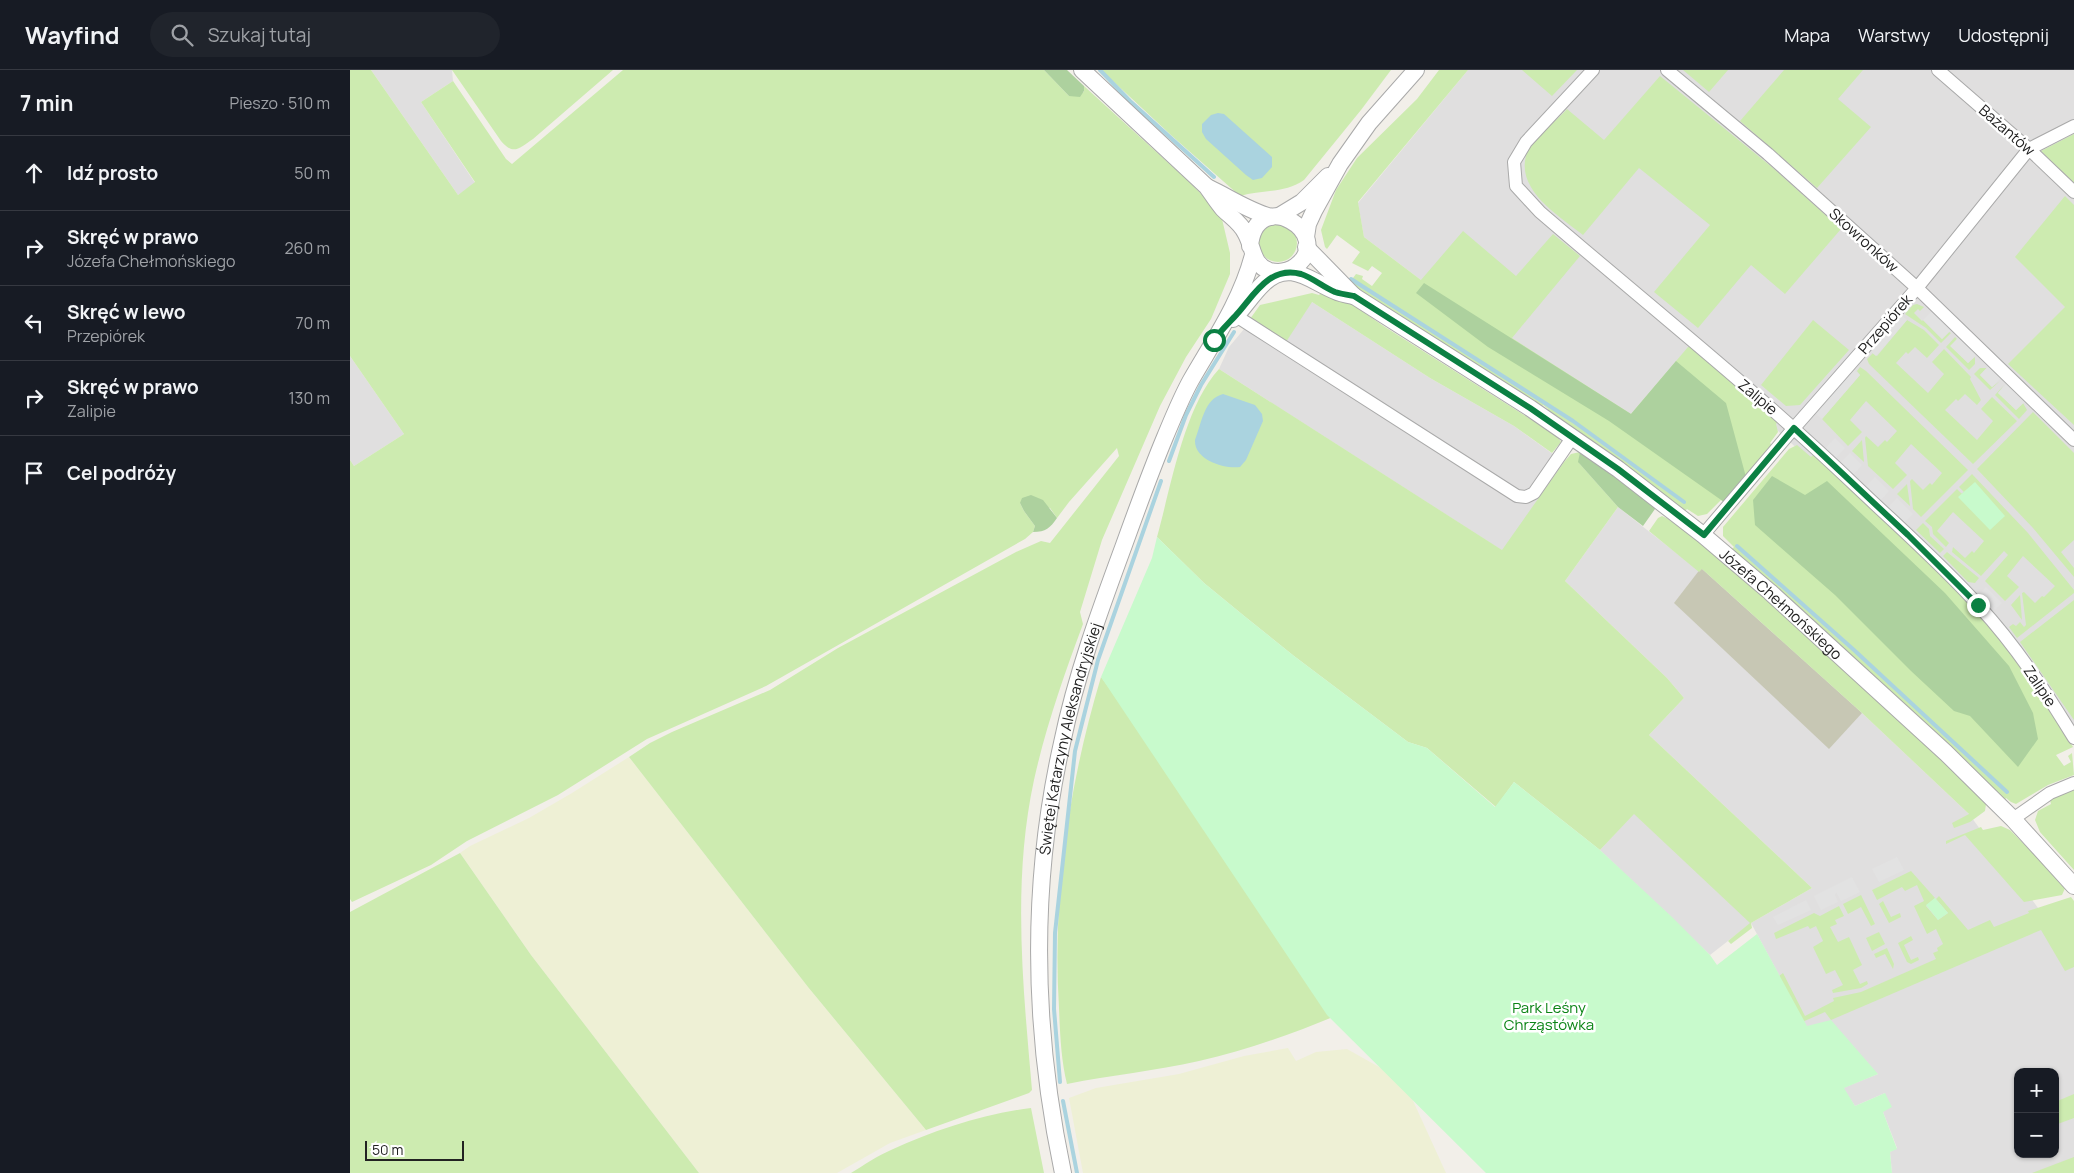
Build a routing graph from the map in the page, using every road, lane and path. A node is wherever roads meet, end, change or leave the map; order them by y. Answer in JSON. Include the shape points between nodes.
{"nodes":[{"id":1,"x":1082,"y":70,"type":"edge"},
{"id":2,"x":1416,"y":70,"type":"edge"},
{"id":3,"x":1592,"y":70,"type":"edge"},
{"id":4,"x":1667,"y":70,"type":"edge"},
{"id":5,"x":1938,"y":70,"type":"edge"},
{"id":6,"x":2074,"y":126,"type":"edge"},
{"id":7,"x":2029,"y":148,"type":"junction"},
{"id":8,"x":1340,"y":164,"type":"junction"},
{"id":9,"x":1207,"y":187,"type":"junction"},
{"id":10,"x":2074,"y":192,"type":"edge"},
{"id":11,"x":1275,"y":217,"type":"junction"},
{"id":12,"x":1306,"y":242,"type":"junction"},
{"id":13,"x":1252,"y":251,"type":"junction"},
{"id":14,"x":1283,"y":272,"type":"junction"},
{"id":15,"x":1917,"y":288,"type":"junction"},
{"id":16,"x":1354,"y":296,"type":"junction"},
{"id":17,"x":1236,"y":316,"type":"junction"},
{"id":18,"x":1222,"y":329,"type":"junction"},
{"id":19,"x":1794,"y":428,"type":"junction"},
{"id":20,"x":1572,"y":438,"type":"junction"},
{"id":21,"x":2074,"y":440,"type":"edge"},
{"id":22,"x":1704,"y":535,"type":"junction"},
{"id":23,"x":2074,"y":738,"type":"edge"},
{"id":24,"x":2074,"y":783,"type":"edge"},
{"id":25,"x":2014,"y":819,"type":"junction"},
{"id":26,"x":2074,"y":886,"type":"edge"},
{"id":27,"x":1063,"y":1173,"type":"edge"}],
"edges":[{"from":1,"to":9,"type":"street"},
{"from":2,"to":8,"type":"street"},
{"from":3,"to":19,"type":"street","name":"Zalipie","via":[[1526,142],[1514,162],[1516,186],[1540,212]]},
{"from":4,"to":15,"type":"street","name":"Skowronków","via":[[1768,154]]},
{"from":5,"to":7,"type":"street","name":"Bażantów"},
{"from":6,"to":7,"type":"street","name":"Przepiórek"},
{"from":7,"to":10,"type":"street","name":"Bażantów"},
{"from":7,"to":15,"type":"street","name":"Przepiórek"},
{"from":8,"to":11,"type":"street","via":[[1302,202]]},
{"from":8,"to":12,"type":"street","via":[[1308,224]]},
{"from":9,"to":11,"type":"street","via":[[1246,208]]},
{"from":9,"to":13,"type":"street","via":[[1243,229]]},
{"from":11,"to":12,"type":"street","via":[[1296,222]]},
{"from":11,"to":13,"type":"street","via":[[1261,222],[1255,229],[1251,237]]},
{"from":12,"to":14,"type":"street","via":[[1304,256],[1299,263]]},
{"from":12,"to":16,"type":"street","name":"Józefa Chełmońskiego"},
{"from":13,"to":14,"type":"street","via":[[1265,269]]},
{"from":13,"to":18,"type":"street","name":"Świętej Katarzyny Aleksandryjskiej","via":[[1249,270]]},
{"from":14,"to":16,"type":"street","name":"Józefa Chełmońskiego","via":[[1299,274],[1335,292]]},
{"from":14,"to":17,"type":"street","name":"Świętej Katarzyny Aleksandryjskiej","via":[[1266,281]]},
{"from":15,"to":19,"type":"street","name":"Przepiórek"},
{"from":15,"to":21,"type":"street","name":"Skowronków"},
{"from":16,"to":20,"type":"street","name":"Józefa Chełmońskiego"},
{"from":17,"to":18,"type":"street","name":"Świętej Katarzyny Aleksandryjskiej"},
{"from":17,"to":20,"type":"street","via":[[1517,496],[1526,497],[1534,493]]},
{"from":18,"to":27,"type":"street","name":"Świętej Katarzyny Aleksandryjskiej","via":[[1189,384],[1153,466],[1076,685],[1056,772],[1045,838],[1039,973],[1045,1064]]},
{"from":19,"to":22,"type":"street","name":"Przepiórek"},
{"from":19,"to":23,"type":"street","name":"Zalipie","via":[[1978,605],[2036,678]]},
{"from":20,"to":22,"type":"street","name":"Józefa Chełmońskiego"},
{"from":22,"to":25,"type":"street","name":"Józefa Chełmońskiego","via":[[1821,638]]},
{"from":24,"to":25,"type":"street","via":[[2050,793]]},
{"from":25,"to":26,"type":"street","name":"Józefa Chełmońskiego"}]}
